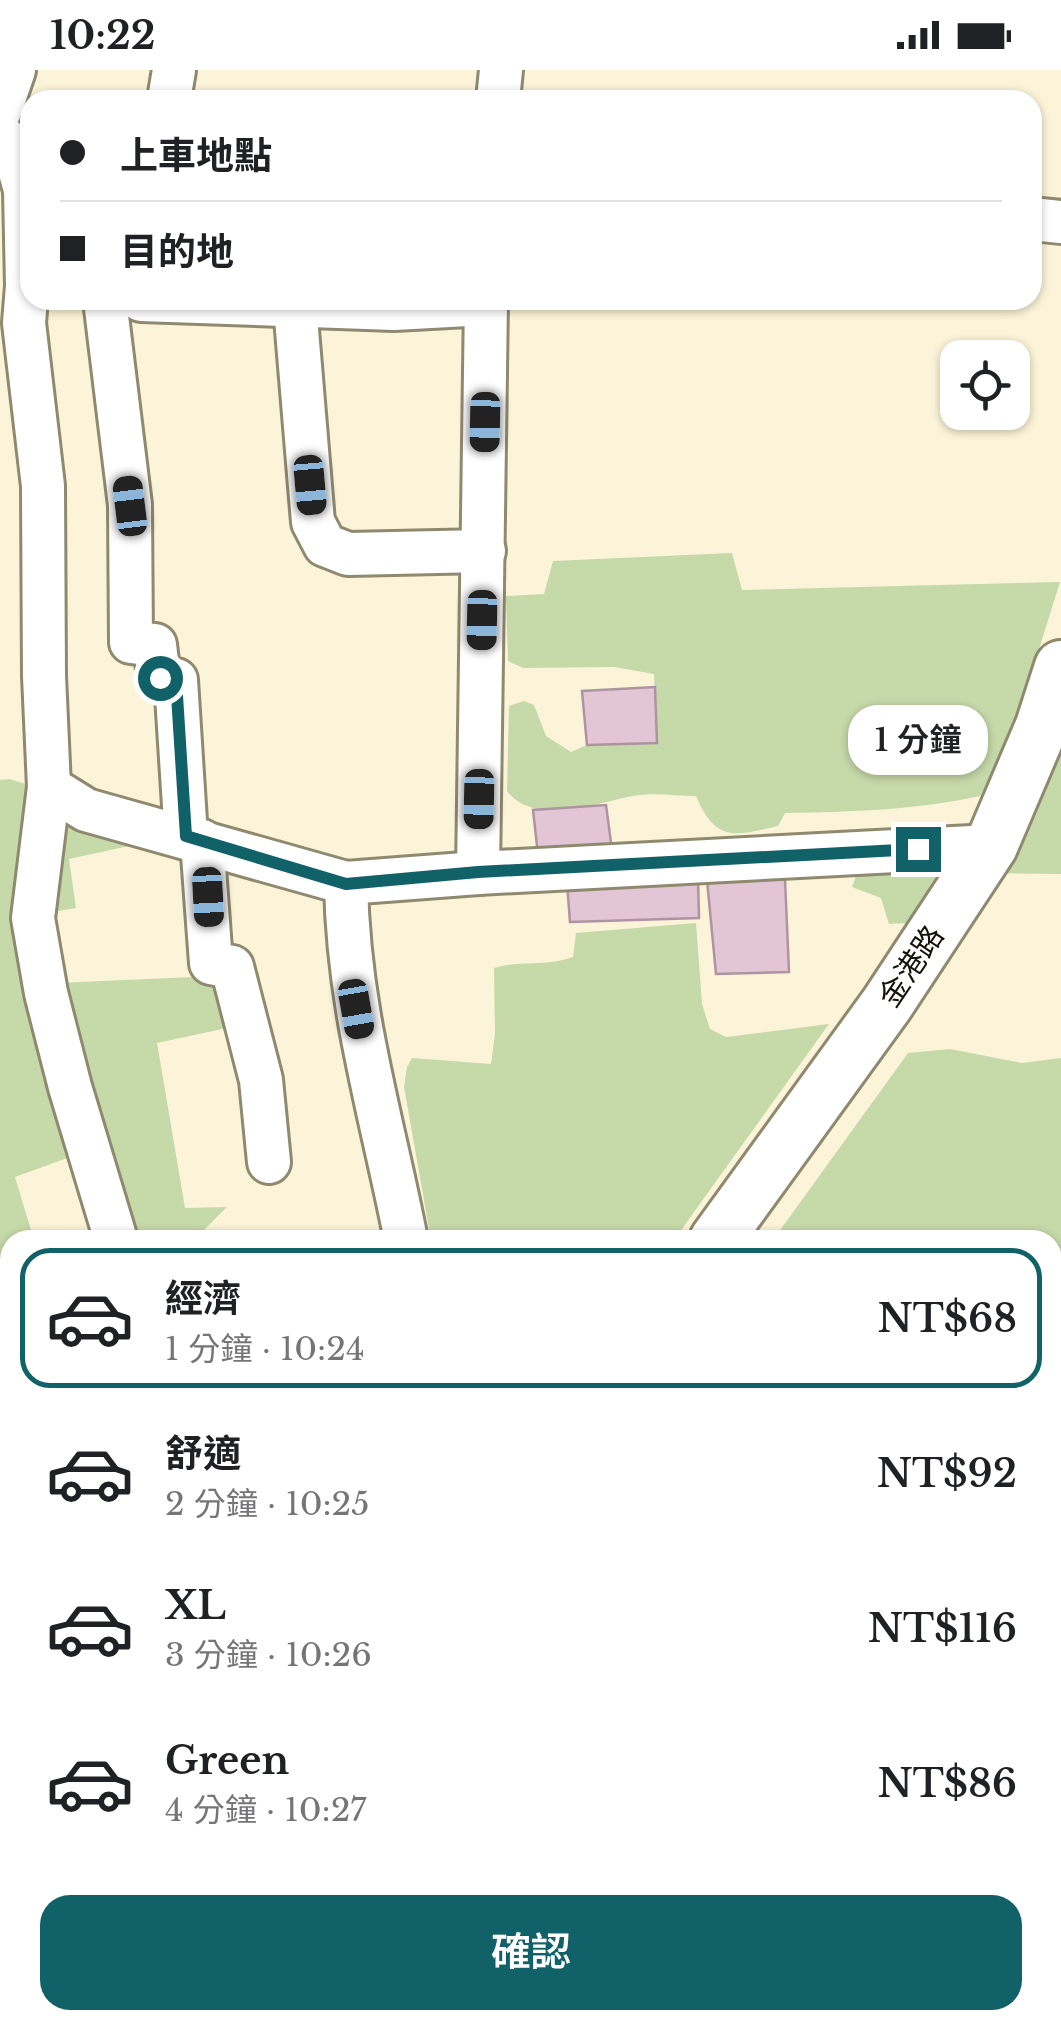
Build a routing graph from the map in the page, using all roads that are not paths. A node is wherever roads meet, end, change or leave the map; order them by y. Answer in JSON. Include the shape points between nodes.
{"nodes":[{"id":1,"x":14,"y":70,"type":"edge"},
{"id":2,"x":0,"y":111,"type":"edge"},
{"id":3,"x":0,"y":133,"type":"edge"},
{"id":4,"x":20,"y":170,"type":"edge"},
{"id":5,"x":22,"y":310,"type":"edge"},
{"id":6,"x":106,"y":310,"type":"edge"},
{"id":7,"x":295,"y":310,"type":"edge"},
{"id":8,"x":486,"y":310,"type":"edge"},
{"id":9,"x":484,"y":551,"type":"junction"},
{"id":10,"x":1061,"y":668,"type":"edge"},
{"id":11,"x":50,"y":788,"type":"junction"},
{"id":12,"x":194,"y":839,"type":"junction"},
{"id":13,"x":991,"y":846,"type":"junction"},
{"id":14,"x":478,"y":872,"type":"junction"},
{"id":15,"x":346,"y":884,"type":"junction"},
{"id":16,"x":269,"y":1162,"type":"dead end"},
{"id":17,"x":113,"y":1230,"type":"edge"},
{"id":18,"x":404,"y":1230,"type":"edge"},
{"id":19,"x":723,"y":1230,"type":"edge"}],
"edges":[{"from":1,"to":2,"type":"street"},
{"from":3,"to":4,"type":"street"},
{"from":5,"to":11,"type":"street","via":[[43,486]]},
{"from":6,"to":12,"type":"street","via":[[130,506],[131,642],[155,645],[160,678],[176,680]]},
{"from":7,"to":9,"type":"street","via":[[313,522],[325,545],[348,554]]},
{"from":8,"to":9,"type":"street"},
{"from":9,"to":14,"type":"street"},
{"from":10,"to":13,"type":"main road","name":"金港路"},
{"from":11,"to":12,"type":"street","via":[[86,810]]},
{"from":11,"to":17,"type":"street","via":[[34,918],[55,1030]]},
{"from":12,"to":15,"type":"street"},
{"from":12,"to":16,"type":"street","via":[[211,963],[232,967],[261,1080]]},
{"from":13,"to":14,"type":"street"},
{"from":13,"to":19,"type":"main road","name":"金港路","via":[[887,1004]]},
{"from":14,"to":15,"type":"street"},
{"from":15,"to":18,"type":"street","via":[[352,984]]}]}
